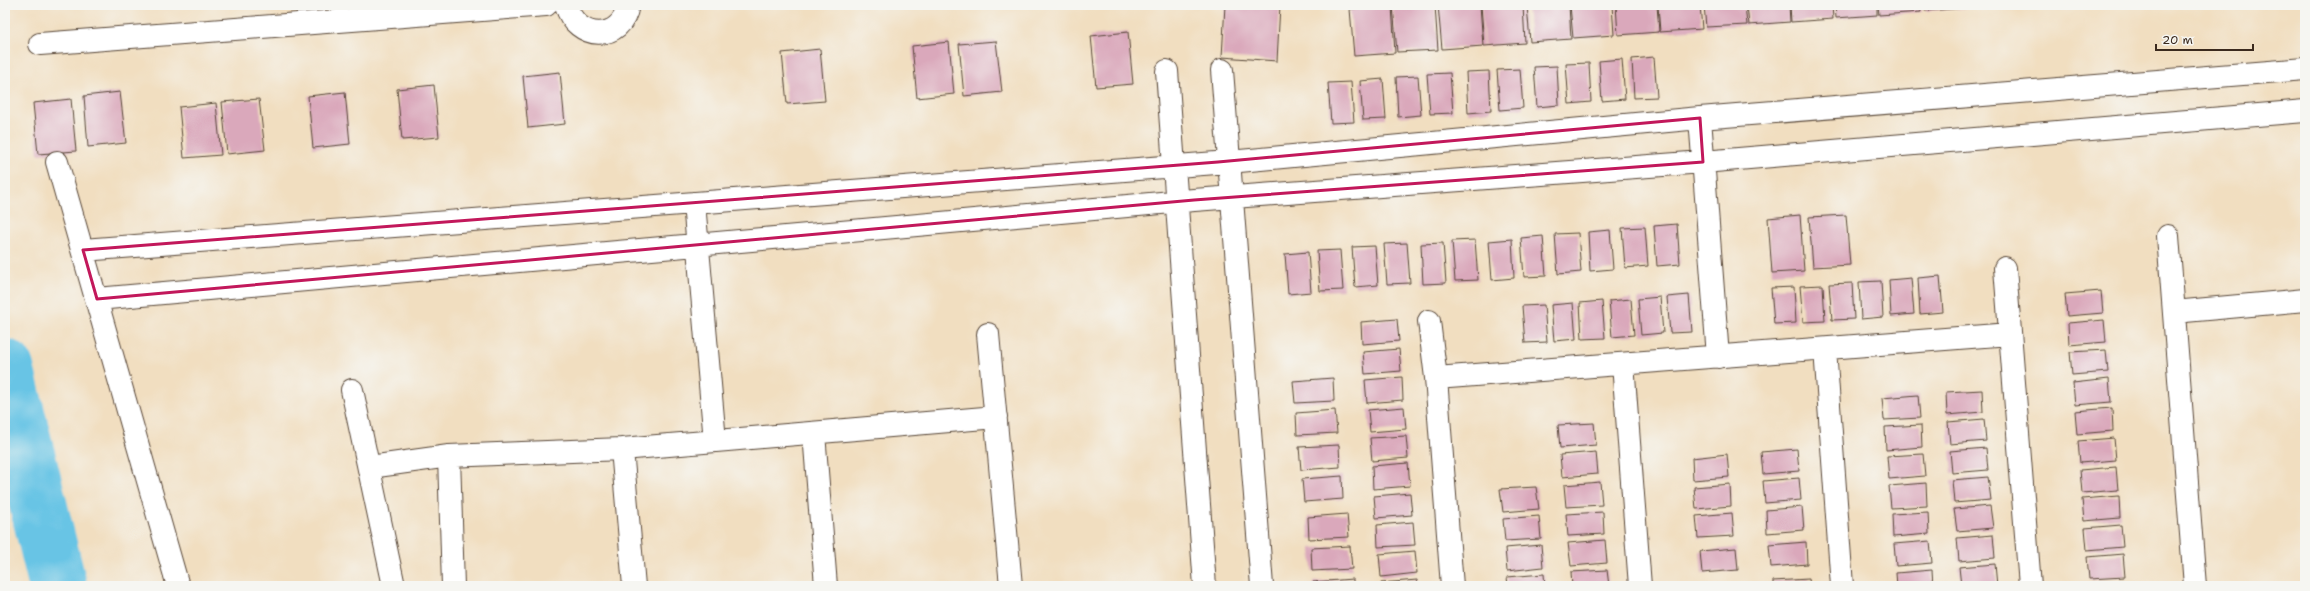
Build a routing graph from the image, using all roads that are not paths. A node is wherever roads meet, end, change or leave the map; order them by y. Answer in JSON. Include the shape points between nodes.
{"nodes":[{"id":1,"x":546,"y":5,"type":"edge"},
{"id":2,"x":566,"y":5,"type":"edge"},
{"id":3,"x":628,"y":5,"type":"edge"},
{"id":4,"x":40,"y":44,"type":"dead end"},
{"id":5,"x":2305,"y":69,"type":"edge"},
{"id":6,"x":1222,"y":70,"type":"dead end"},
{"id":7,"x":1167,"y":71,"type":"dead end"},
{"id":8,"x":2305,"y":111,"type":"edge"},
{"id":9,"x":1700,"y":118,"type":"junction"},
{"id":10,"x":58,"y":162,"type":"dead end"},
{"id":11,"x":1224,"y":162,"type":"junction"},
{"id":12,"x":1703,"y":162,"type":"junction"},
{"id":13,"x":1182,"y":165,"type":"junction"},
{"id":14,"x":1227,"y":198,"type":"junction"},
{"id":15,"x":1186,"y":201,"type":"junction"},
{"id":16,"x":694,"y":203,"type":"junction"},
{"id":17,"x":2168,"y":236,"type":"dead end"},
{"id":18,"x":698,"y":245,"type":"junction"},
{"id":19,"x":83,"y":250,"type":"junction"},
{"id":20,"x":2005,"y":268,"type":"dead end"},
{"id":21,"x":97,"y":299,"type":"junction"},
{"id":22,"x":2305,"y":300,"type":"edge"},
{"id":23,"x":2174,"y":312,"type":"junction"},
{"id":24,"x":1429,"y":321,"type":"dead end"},
{"id":25,"x":988,"y":334,"type":"dead end"},
{"id":26,"x":2010,"y":334,"type":"junction"},
{"id":27,"x":1825,"y":349,"type":"junction"},
{"id":28,"x":1718,"y":357,"type":"junction"},
{"id":29,"x":1623,"y":364,"type":"junction"},
{"id":30,"x":1436,"y":378,"type":"junction"},
{"id":31,"x":352,"y":390,"type":"dead end"},
{"id":32,"x":996,"y":417,"type":"junction"},
{"id":33,"x":814,"y":433,"type":"junction"},
{"id":34,"x":715,"y":441,"type":"junction"},
{"id":35,"x":622,"y":449,"type":"junction"},
{"id":36,"x":448,"y":456,"type":"junction"},
{"id":37,"x":370,"y":467,"type":"junction"},
{"id":38,"x":178,"y":586,"type":"edge"},
{"id":39,"x":394,"y":586,"type":"edge"},
{"id":40,"x":454,"y":586,"type":"edge"},
{"id":41,"x":634,"y":586,"type":"edge"},
{"id":42,"x":826,"y":586,"type":"edge"},
{"id":43,"x":1011,"y":586,"type":"edge"},
{"id":44,"x":1205,"y":586,"type":"edge"},
{"id":45,"x":1262,"y":586,"type":"edge"},
{"id":46,"x":1452,"y":586,"type":"edge"},
{"id":47,"x":1640,"y":586,"type":"edge"},
{"id":48,"x":1842,"y":586,"type":"edge"},
{"id":49,"x":2030,"y":586,"type":"edge"},
{"id":50,"x":2195,"y":586,"type":"edge"}],
"edges":[{"from":1,"to":4,"type":"street"},
{"from":2,"to":3,"type":"street","via":[[576,25],[587,31],[599,33],[611,30],[621,22]]},
{"from":5,"to":9,"type":"street"},
{"from":6,"to":11,"type":"street"},
{"from":7,"to":13,"type":"street"},
{"from":8,"to":12,"type":"street"},
{"from":9,"to":11,"type":"street"},
{"from":9,"to":12,"type":"street"},
{"from":10,"to":19,"type":"street"},
{"from":11,"to":13,"type":"street"},
{"from":11,"to":14,"type":"street"},
{"from":12,"to":14,"type":"street"},
{"from":12,"to":28,"type":"street"},
{"from":13,"to":15,"type":"street"},
{"from":13,"to":16,"type":"street"},
{"from":14,"to":15,"type":"street"},
{"from":14,"to":45,"type":"street"},
{"from":15,"to":18,"type":"street"},
{"from":15,"to":44,"type":"street"},
{"from":16,"to":18,"type":"street"},
{"from":16,"to":19,"type":"street"},
{"from":17,"to":23,"type":"street"},
{"from":18,"to":21,"type":"street"},
{"from":18,"to":34,"type":"street"},
{"from":19,"to":21,"type":"street"},
{"from":20,"to":26,"type":"street"},
{"from":21,"to":38,"type":"street"},
{"from":22,"to":23,"type":"street"},
{"from":23,"to":50,"type":"street"},
{"from":24,"to":30,"type":"street"},
{"from":25,"to":32,"type":"street"},
{"from":26,"to":27,"type":"street"},
{"from":26,"to":49,"type":"street"},
{"from":27,"to":28,"type":"street"},
{"from":27,"to":48,"type":"street"},
{"from":28,"to":29,"type":"street"},
{"from":29,"to":30,"type":"street"},
{"from":29,"to":47,"type":"street"},
{"from":30,"to":46,"type":"street"},
{"from":31,"to":37,"type":"street"},
{"from":32,"to":33,"type":"street"},
{"from":32,"to":43,"type":"street"},
{"from":33,"to":34,"type":"street"},
{"from":33,"to":42,"type":"street"},
{"from":34,"to":35,"type":"street"},
{"from":35,"to":36,"type":"street"},
{"from":35,"to":41,"type":"street"},
{"from":36,"to":37,"type":"street"},
{"from":36,"to":40,"type":"street"},
{"from":37,"to":39,"type":"street"}]}
